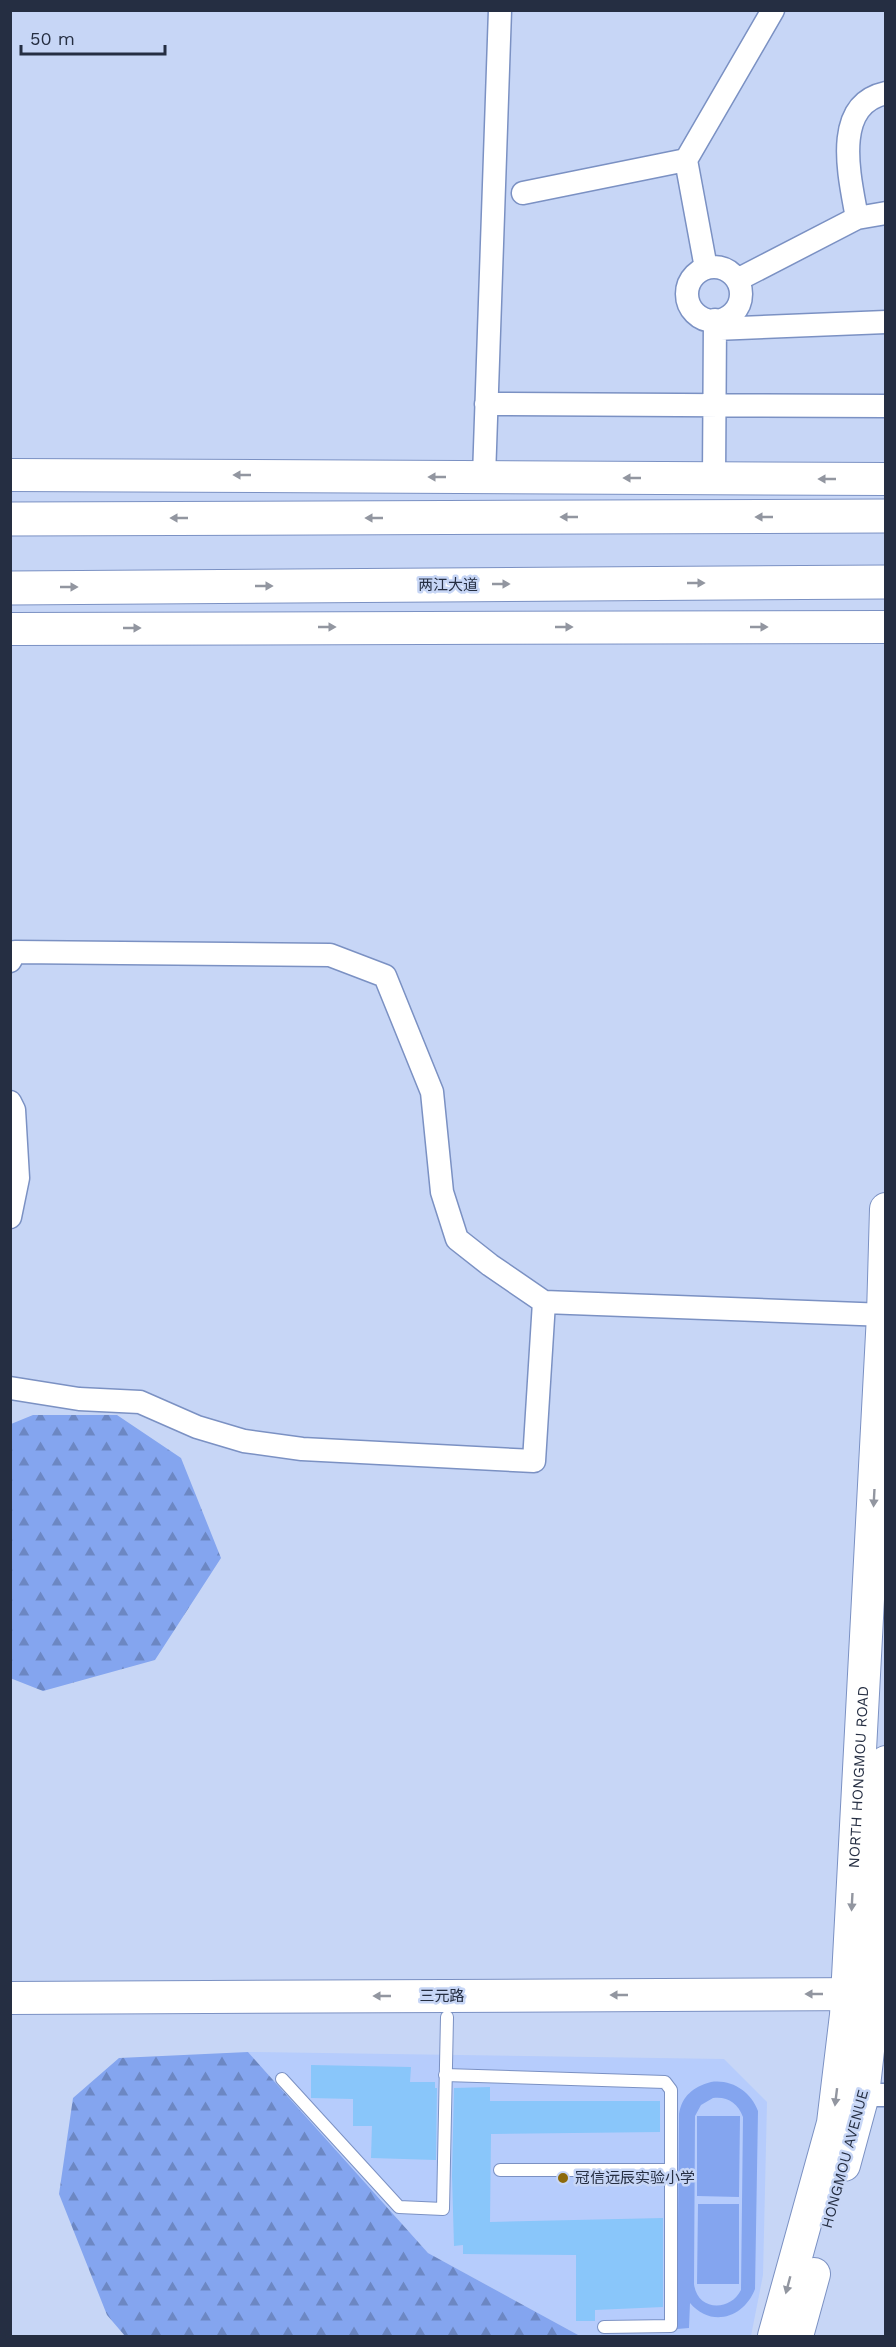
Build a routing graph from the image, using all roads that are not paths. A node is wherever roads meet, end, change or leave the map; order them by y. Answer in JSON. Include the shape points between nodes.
{"nodes":[{"id":1,"x":773,"y":10,"type":"edge"},
{"id":2,"x":505,"y":14,"type":"edge"},
{"id":3,"x":885,"y":93,"type":"edge"},
{"id":4,"x":686,"y":160,"type":"junction"},
{"id":5,"x":523,"y":193,"type":"dead end"},
{"id":6,"x":885,"y":213,"type":"edge"},
{"id":7,"x":857,"y":218,"type":"junction"},
{"id":8,"x":706,"y":268,"type":"junction"},
{"id":9,"x":737,"y":280,"type":"junction"},
{"id":10,"x":885,"y":322,"type":"edge"},
{"id":11,"x":715,"y":325,"type":"junction"},
{"id":12,"x":486,"y":404,"type":"junction"},
{"id":13,"x":714,"y":405,"type":"junction"},
{"id":14,"x":885,"y":406,"type":"edge"},
{"id":15,"x":10,"y":475,"type":"edge"},
{"id":16,"x":484,"y":477,"type":"junction"},
{"id":17,"x":714,"y":479,"type":"junction"},
{"id":18,"x":885,"y":479,"type":"edge"},
{"id":19,"x":885,"y":516,"type":"edge"},
{"id":20,"x":10,"y":519,"type":"edge"},
{"id":21,"x":885,"y":582,"type":"edge"},
{"id":22,"x":10,"y":588,"type":"edge"},
{"id":23,"x":885,"y":627,"type":"edge"},
{"id":24,"x":10,"y":629,"type":"edge"},
{"id":25,"x":10,"y":962,"type":"edge"},
{"id":26,"x":10,"y":1102,"type":"edge"},
{"id":27,"x":885,"y":1209,"type":"edge"},
{"id":28,"x":10,"y":1217,"type":"edge"},
{"id":29,"x":544,"y":1302,"type":"junction"},
{"id":30,"x":884,"y":1315,"type":"edge"},
{"id":31,"x":10,"y":1388,"type":"edge"},
{"id":32,"x":885,"y":1762,"type":"edge"},
{"id":33,"x":883,"y":1855,"type":"edge"},
{"id":34,"x":10,"y":1998,"type":"edge"},
{"id":35,"x":859,"y":2005,"type":"junction"},
{"id":36,"x":10,"y":2015,"type":"edge"},
{"id":37,"x":447,"y":2017,"type":"junction"},
{"id":38,"x":445,"y":2075,"type":"junction"},
{"id":39,"x":282,"y":2079,"type":"dead end"},
{"id":40,"x":874,"y":2095,"type":"edge"},
{"id":41,"x":500,"y":2170,"type":"dead end"},
{"id":42,"x":671,"y":2170,"type":"junction"},
{"id":43,"x":604,"y":2327,"type":"dead end"},
{"id":44,"x":774,"y":2337,"type":"edge"},
{"id":45,"x":797,"y":2337,"type":"edge"}],
"edges":[{"from":1,"to":4,"type":"street"},
{"from":2,"to":12,"type":"street"},
{"from":3,"to":7,"type":"street","via":[[869,99],[853,117],[850,127],[849,158]]},
{"from":4,"to":5,"type":"street"},
{"from":4,"to":8,"type":"street"},
{"from":6,"to":7,"type":"street"},
{"from":7,"to":9,"type":"street"},
{"from":8,"to":9,"type":"street","via":[[724,269]]},
{"from":8,"to":11,"type":"street","via":[[691,279],[687,297],[695,313]]},
{"from":9,"to":11,"type":"street","via":[[738,305]]},
{"from":10,"to":11,"type":"street"},
{"from":11,"to":13,"type":"street"},
{"from":12,"to":13,"type":"street"},
{"from":12,"to":16,"type":"street"},
{"from":13,"to":14,"type":"street"},
{"from":13,"to":17,"type":"street"},
{"from":16,"to":15,"type":"main road","one_way":true},
{"from":17,"to":16,"type":"main road","one_way":true},
{"from":18,"to":17,"type":"main road","one_way":true},
{"from":19,"to":20,"type":"highway","one_way":true},
{"from":22,"to":21,"type":"highway","name":"两江大道","one_way":true},
{"from":24,"to":23,"type":"main road","one_way":true},
{"from":25,"to":29,"type":"street","via":[[15,952],[330,955],[385,976],[432,1092],[442,1192],[457,1239]]},
{"from":26,"to":28,"type":"street","via":[[14,1110],[18,1178]]},
{"from":27,"to":30,"type":"main road","name":"NORTH HONGMOU ROAD"},
{"from":29,"to":30,"type":"street"},
{"from":29,"to":31,"type":"street","via":[[534,1461],[302,1449],[244,1440],[197,1427],[140,1402],[79,1399]]},
{"from":30,"to":35,"type":"main road","name":"NORTH HONGMOU ROAD","one_way":true},
{"from":32,"to":33,"type":"main road","name":"HONGMOU AVENUE"},
{"from":33,"to":35,"type":"main road","name":"HONGMOU AVENUE"},
{"from":35,"to":34,"type":"main road","name":"三元路","one_way":true},
{"from":35,"to":37,"type":"main road","name":"三元路"},
{"from":35,"to":40,"type":"main road","name":"HONGMOU AVENUE"},
{"from":35,"to":44,"type":"main road","name":"NORTH HONGMOU ROAD","one_way":true,"via":[[833,2123]]},
{"from":36,"to":37,"type":"main road","name":"三元路"},
{"from":37,"to":38,"type":"lane"},
{"from":38,"to":39,"type":"lane","via":[[443,2209],[399,2206]]},
{"from":38,"to":42,"type":"lane","via":[[665,2082],[671,2090]]},
{"from":40,"to":45,"type":"main road","name":"HONGMOU AVENUE"},
{"from":41,"to":42,"type":"lane"},
{"from":42,"to":43,"type":"lane","via":[[672,2326]]}]}
